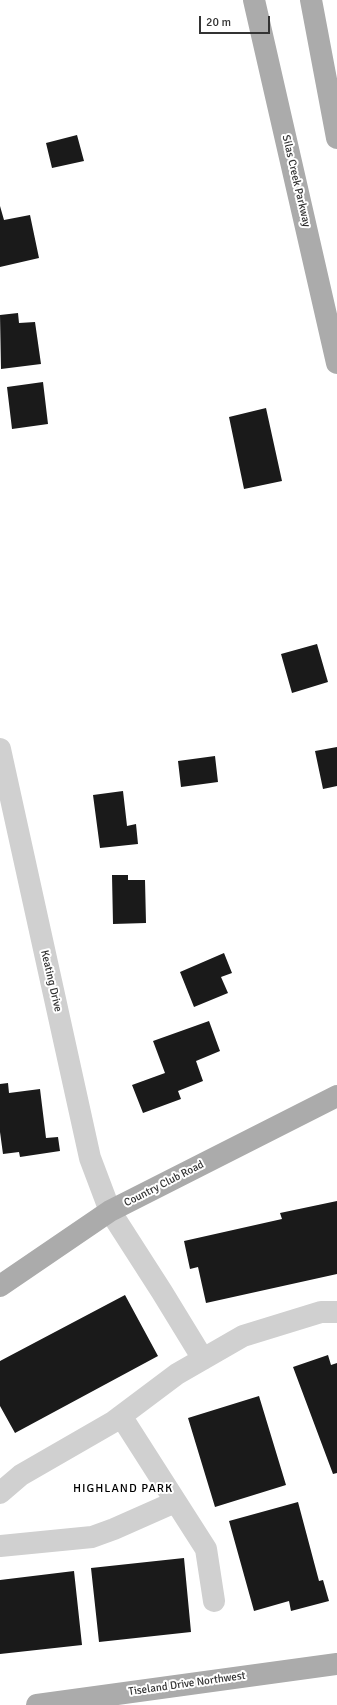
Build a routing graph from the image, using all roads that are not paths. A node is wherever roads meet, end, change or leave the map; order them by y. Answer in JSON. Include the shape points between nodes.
{"nodes":[{"id":1,"x":254,"y":0,"type":"edge"},
{"id":2,"x":311,"y":0,"type":"edge"},
{"id":3,"x":337,"y":138,"type":"edge"},
{"id":4,"x":337,"y":363,"type":"edge"},
{"id":5,"x":0,"y":749,"type":"edge"},
{"id":6,"x":6,"y":808,"type":"edge"},
{"id":7,"x":337,"y":1096,"type":"edge"},
{"id":8,"x":110,"y":1211,"type":"junction"},
{"id":9,"x":0,"y":1286,"type":"edge"},
{"id":10,"x":337,"y":1312,"type":"edge"},
{"id":11,"x":203,"y":1359,"type":"junction"},
{"id":12,"x":121,"y":1416,"type":"junction"},
{"id":13,"x":0,"y":1493,"type":"edge"},
{"id":14,"x":175,"y":1502,"type":"junction"},
{"id":15,"x":0,"y":1546,"type":"edge"},
{"id":16,"x":214,"y":1601,"type":"dead end"},
{"id":17,"x":337,"y":1664,"type":"edge"},
{"id":18,"x":37,"y":1705,"type":"edge"}],
"edges":[{"from":1,"to":4,"type":"main road","name":"Silas Creek Parkway"},
{"from":2,"to":3,"type":"main road"},
{"from":5,"to":6,"type":"street","name":"Keating Drive"},
{"from":6,"to":8,"type":"street","name":"Keating Drive","via":[[90,1158]]},
{"from":7,"to":8,"type":"main road","name":"Country Club Road"},
{"from":8,"to":9,"type":"main road","name":"Country Club Road"},
{"from":8,"to":11,"type":"street","name":"Keating Drive"},
{"from":10,"to":11,"type":"street","via":[[321,1312],[243,1336]]},
{"from":11,"to":12,"type":"street","via":[[177,1374]]},
{"from":12,"to":13,"type":"street","via":[[21,1474]]},
{"from":12,"to":14,"type":"street"},
{"from":14,"to":15,"type":"street","via":[[92,1537]]},
{"from":14,"to":16,"type":"street","via":[[206,1549]]},
{"from":17,"to":18,"type":"main road","name":"Tiseland Drive Northwest"}]}
